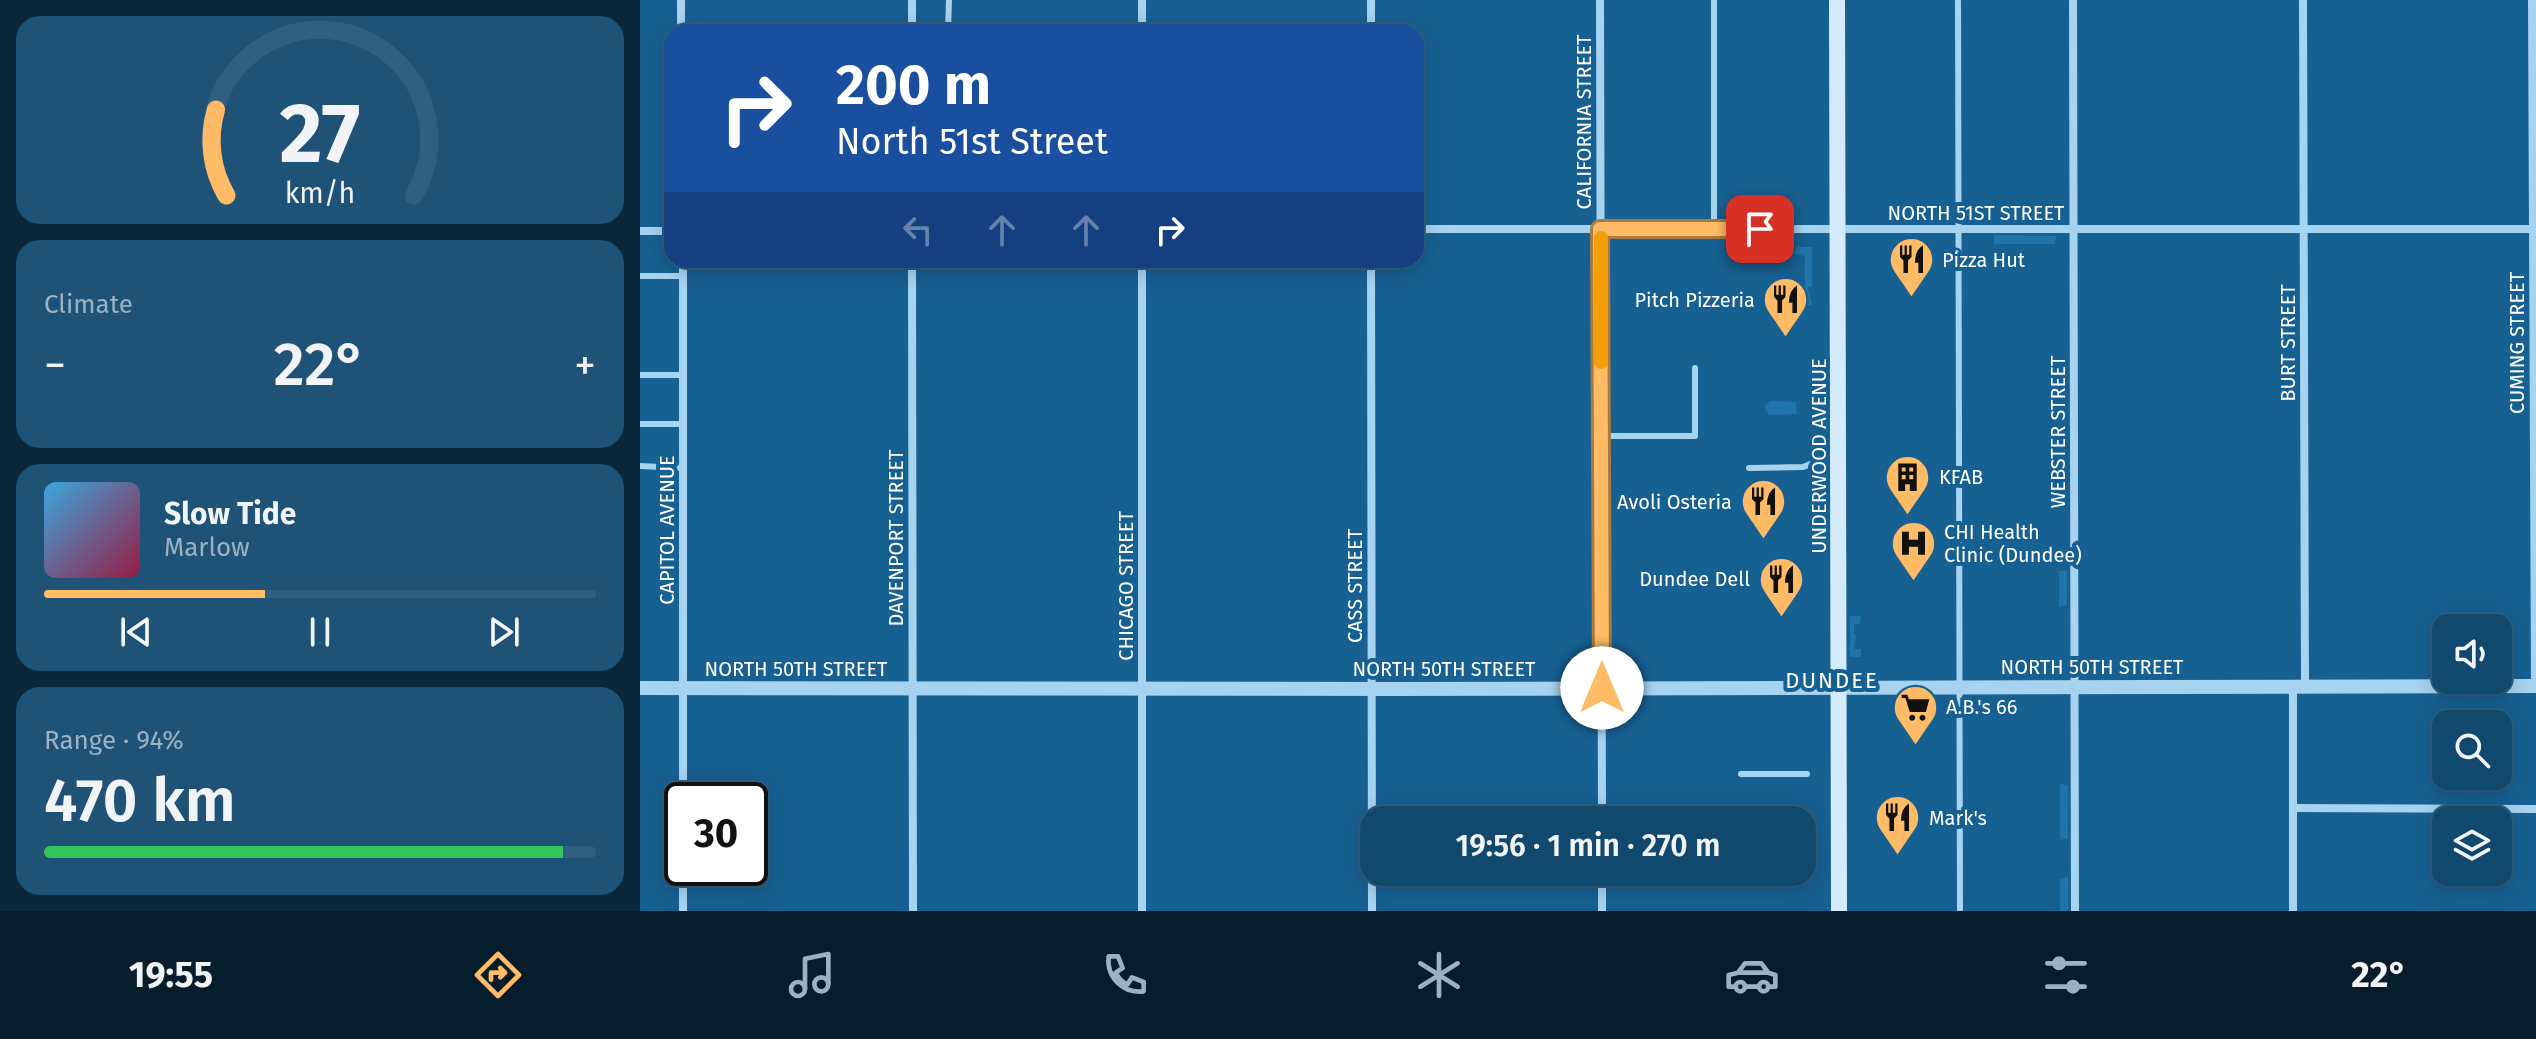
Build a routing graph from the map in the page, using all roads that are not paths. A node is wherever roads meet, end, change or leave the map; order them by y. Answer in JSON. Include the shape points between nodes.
{"nodes":[{"id":1,"x":681,"y":0,"type":"edge"},
{"id":2,"x":912,"y":0,"type":"edge"},
{"id":3,"x":949,"y":0,"type":"edge"},
{"id":4,"x":1142,"y":0,"type":"edge"},
{"id":5,"x":1371,"y":0,"type":"edge"},
{"id":6,"x":1600,"y":0,"type":"edge"},
{"id":7,"x":1714,"y":0,"type":"edge"},
{"id":8,"x":1837,"y":0,"type":"edge"},
{"id":9,"x":1958,"y":0,"type":"edge"},
{"id":10,"x":2073,"y":0,"type":"edge"},
{"id":11,"x":2303,"y":0,"type":"edge"},
{"id":12,"x":2532,"y":0,"type":"edge"},
{"id":13,"x":681,"y":24,"type":"edge"},
{"id":14,"x":912,"y":24,"type":"edge"},
{"id":15,"x":948,"y":24,"type":"edge"},
{"id":16,"x":1142,"y":24,"type":"edge"},
{"id":17,"x":1371,"y":24,"type":"edge"},
{"id":18,"x":2304,"y":228,"type":"junction"},
{"id":19,"x":1424,"y":229,"type":"edge"},
{"id":20,"x":1600,"y":229,"type":"junction"},
{"id":21,"x":1714,"y":229,"type":"junction"},
{"id":22,"x":1838,"y":229,"type":"junction"},
{"id":23,"x":1958,"y":229,"type":"junction"},
{"id":24,"x":2074,"y":229,"type":"junction"},
{"id":25,"x":2534,"y":229,"type":"edge"},
{"id":26,"x":640,"y":231,"type":"edge"},
{"id":27,"x":664,"y":231,"type":"edge"},
{"id":28,"x":683,"y":268,"type":"edge"},
{"id":29,"x":912,"y":268,"type":"edge"},
{"id":30,"x":1142,"y":268,"type":"edge"},
{"id":31,"x":1371,"y":268,"type":"edge"},
{"id":32,"x":640,"y":276,"type":"edge"},
{"id":33,"x":683,"y":276,"type":"junction"},
{"id":34,"x":1695,"y":368,"type":"dead end"},
{"id":35,"x":640,"y":375,"type":"edge"},
{"id":36,"x":683,"y":375,"type":"junction"},
{"id":37,"x":640,"y":424,"type":"edge"},
{"id":38,"x":683,"y":424,"type":"junction"},
{"id":39,"x":1601,"y":436,"type":"junction"},
{"id":40,"x":1813,"y":463,"type":"dead end"},
{"id":41,"x":640,"y":466,"type":"edge"},
{"id":42,"x":683,"y":468,"type":"junction"},
{"id":43,"x":1749,"y":468,"type":"dead end"},
{"id":44,"x":2299,"y":686,"type":"junction"},
{"id":45,"x":2535,"y":686,"type":"edge"},
{"id":46,"x":2075,"y":687,"type":"junction"},
{"id":47,"x":640,"y":688,"type":"edge"},
{"id":48,"x":1602,"y":688,"type":"junction"},
{"id":49,"x":1839,"y":688,"type":"junction"},
{"id":50,"x":1961,"y":688,"type":"junction"},
{"id":51,"x":683,"y":689,"type":"junction"},
{"id":52,"x":912,"y":689,"type":"junction"},
{"id":53,"x":1142,"y":689,"type":"junction"},
{"id":54,"x":1371,"y":689,"type":"junction"},
{"id":55,"x":1741,"y":774,"type":"dead end"},
{"id":56,"x":1807,"y":774,"type":"dead end"},
{"id":57,"x":683,"y":782,"type":"edge"},
{"id":58,"x":1602,"y":806,"type":"edge"},
{"id":59,"x":2293,"y":808,"type":"junction"},
{"id":60,"x":2536,"y":809,"type":"edge"},
{"id":61,"x":683,"y":886,"type":"edge"},
{"id":62,"x":1602,"y":886,"type":"edge"},
{"id":63,"x":683,"y":911,"type":"edge"},
{"id":64,"x":913,"y":911,"type":"edge"},
{"id":65,"x":1142,"y":911,"type":"edge"},
{"id":66,"x":1372,"y":911,"type":"edge"},
{"id":67,"x":1602,"y":911,"type":"edge"},
{"id":68,"x":1839,"y":911,"type":"edge"},
{"id":69,"x":1960,"y":911,"type":"edge"},
{"id":70,"x":2075,"y":911,"type":"edge"},
{"id":71,"x":2293,"y":911,"type":"edge"}],
"edges":[{"from":1,"to":13,"type":"street"},
{"from":2,"to":14,"type":"street"},
{"from":3,"to":15,"type":"lane"},
{"from":4,"to":16,"type":"street"},
{"from":5,"to":17,"type":"street"},
{"from":6,"to":20,"type":"street","name":"CALIFORNIA STREET"},
{"from":7,"to":21,"type":"lane"},
{"from":8,"to":22,"type":"main road","name":"UNDERWOOD AVENUE"},
{"from":9,"to":23,"type":"lane"},
{"from":10,"to":24,"type":"street","name":"WEBSTER STREET"},
{"from":11,"to":18,"type":"street","name":"BURT STREET"},
{"from":12,"to":25,"type":"street","name":"CUMING STREET"},
{"from":18,"to":24,"type":"street","name":"NORTH 51ST STREET"},
{"from":18,"to":25,"type":"street","name":"NORTH 51ST STREET"},
{"from":18,"to":44,"type":"street","name":"BURT STREET"},
{"from":19,"to":20,"type":"street","name":"NORTH 51ST STREET"},
{"from":20,"to":21,"type":"street","name":"NORTH 51ST STREET"},
{"from":20,"to":39,"type":"street","name":"CALIFORNIA STREET"},
{"from":21,"to":22,"type":"street","name":"NORTH 51ST STREET"},
{"from":22,"to":23,"type":"street","name":"NORTH 51ST STREET"},
{"from":22,"to":49,"type":"main road","name":"UNDERWOOD AVENUE"},
{"from":23,"to":24,"type":"street","name":"NORTH 51ST STREET"},
{"from":23,"to":50,"type":"lane"},
{"from":24,"to":46,"type":"street","name":"WEBSTER STREET"},
{"from":25,"to":45,"type":"street","name":"CUMING STREET"},
{"from":26,"to":27,"type":"street"},
{"from":28,"to":33,"type":"street","name":"CAPITOL AVENUE"},
{"from":29,"to":52,"type":"street","name":"DAVENPORT STREET"},
{"from":30,"to":53,"type":"street","name":"CHICAGO STREET"},
{"from":31,"to":54,"type":"street","name":"CASS STREET"},
{"from":32,"to":33,"type":"lane"},
{"from":33,"to":36,"type":"street","name":"CAPITOL AVENUE"},
{"from":34,"to":39,"type":"lane","via":[[1695,436]]},
{"from":35,"to":36,"type":"lane"},
{"from":36,"to":38,"type":"street","name":"CAPITOL AVENUE"},
{"from":37,"to":38,"type":"lane"},
{"from":38,"to":42,"type":"street","name":"CAPITOL AVENUE"},
{"from":39,"to":48,"type":"street","name":"CALIFORNIA STREET"},
{"from":40,"to":43,"type":"lane"},
{"from":41,"to":42,"type":"lane"},
{"from":42,"to":51,"type":"street","name":"CAPITOL AVENUE"},
{"from":44,"to":45,"type":"street","name":"NORTH 50TH STREET"},
{"from":44,"to":46,"type":"street","name":"NORTH 50TH STREET"},
{"from":44,"to":59,"type":"street","name":"BURT STREET"},
{"from":46,"to":50,"type":"street","name":"NORTH 50TH STREET"},
{"from":46,"to":70,"type":"street","name":"WEBSTER STREET"},
{"from":47,"to":51,"type":"street","name":"NORTH 50TH STREET"},
{"from":48,"to":49,"type":"street","name":"NORTH 50TH STREET"},
{"from":48,"to":54,"type":"street","name":"NORTH 50TH STREET"},
{"from":48,"to":58,"type":"street","name":"CALIFORNIA STREET"},
{"from":49,"to":50,"type":"street","name":"NORTH 50TH STREET"},
{"from":49,"to":68,"type":"main road","name":"UNDERWOOD AVENUE"},
{"from":50,"to":69,"type":"lane"},
{"from":51,"to":52,"type":"street","name":"NORTH 50TH STREET"},
{"from":51,"to":57,"type":"street","name":"CAPITOL AVENUE"},
{"from":52,"to":53,"type":"street","name":"NORTH 50TH STREET"},
{"from":52,"to":64,"type":"street","name":"DAVENPORT STREET"},
{"from":53,"to":54,"type":"street","name":"NORTH 50TH STREET"},
{"from":53,"to":65,"type":"street","name":"CHICAGO STREET"},
{"from":54,"to":66,"type":"street","name":"CASS STREET"},
{"from":55,"to":56,"type":"lane"},
{"from":59,"to":60,"type":"street"},
{"from":59,"to":71,"type":"street","name":"BURT STREET"},
{"from":61,"to":63,"type":"street"},
{"from":62,"to":67,"type":"street"}]}
